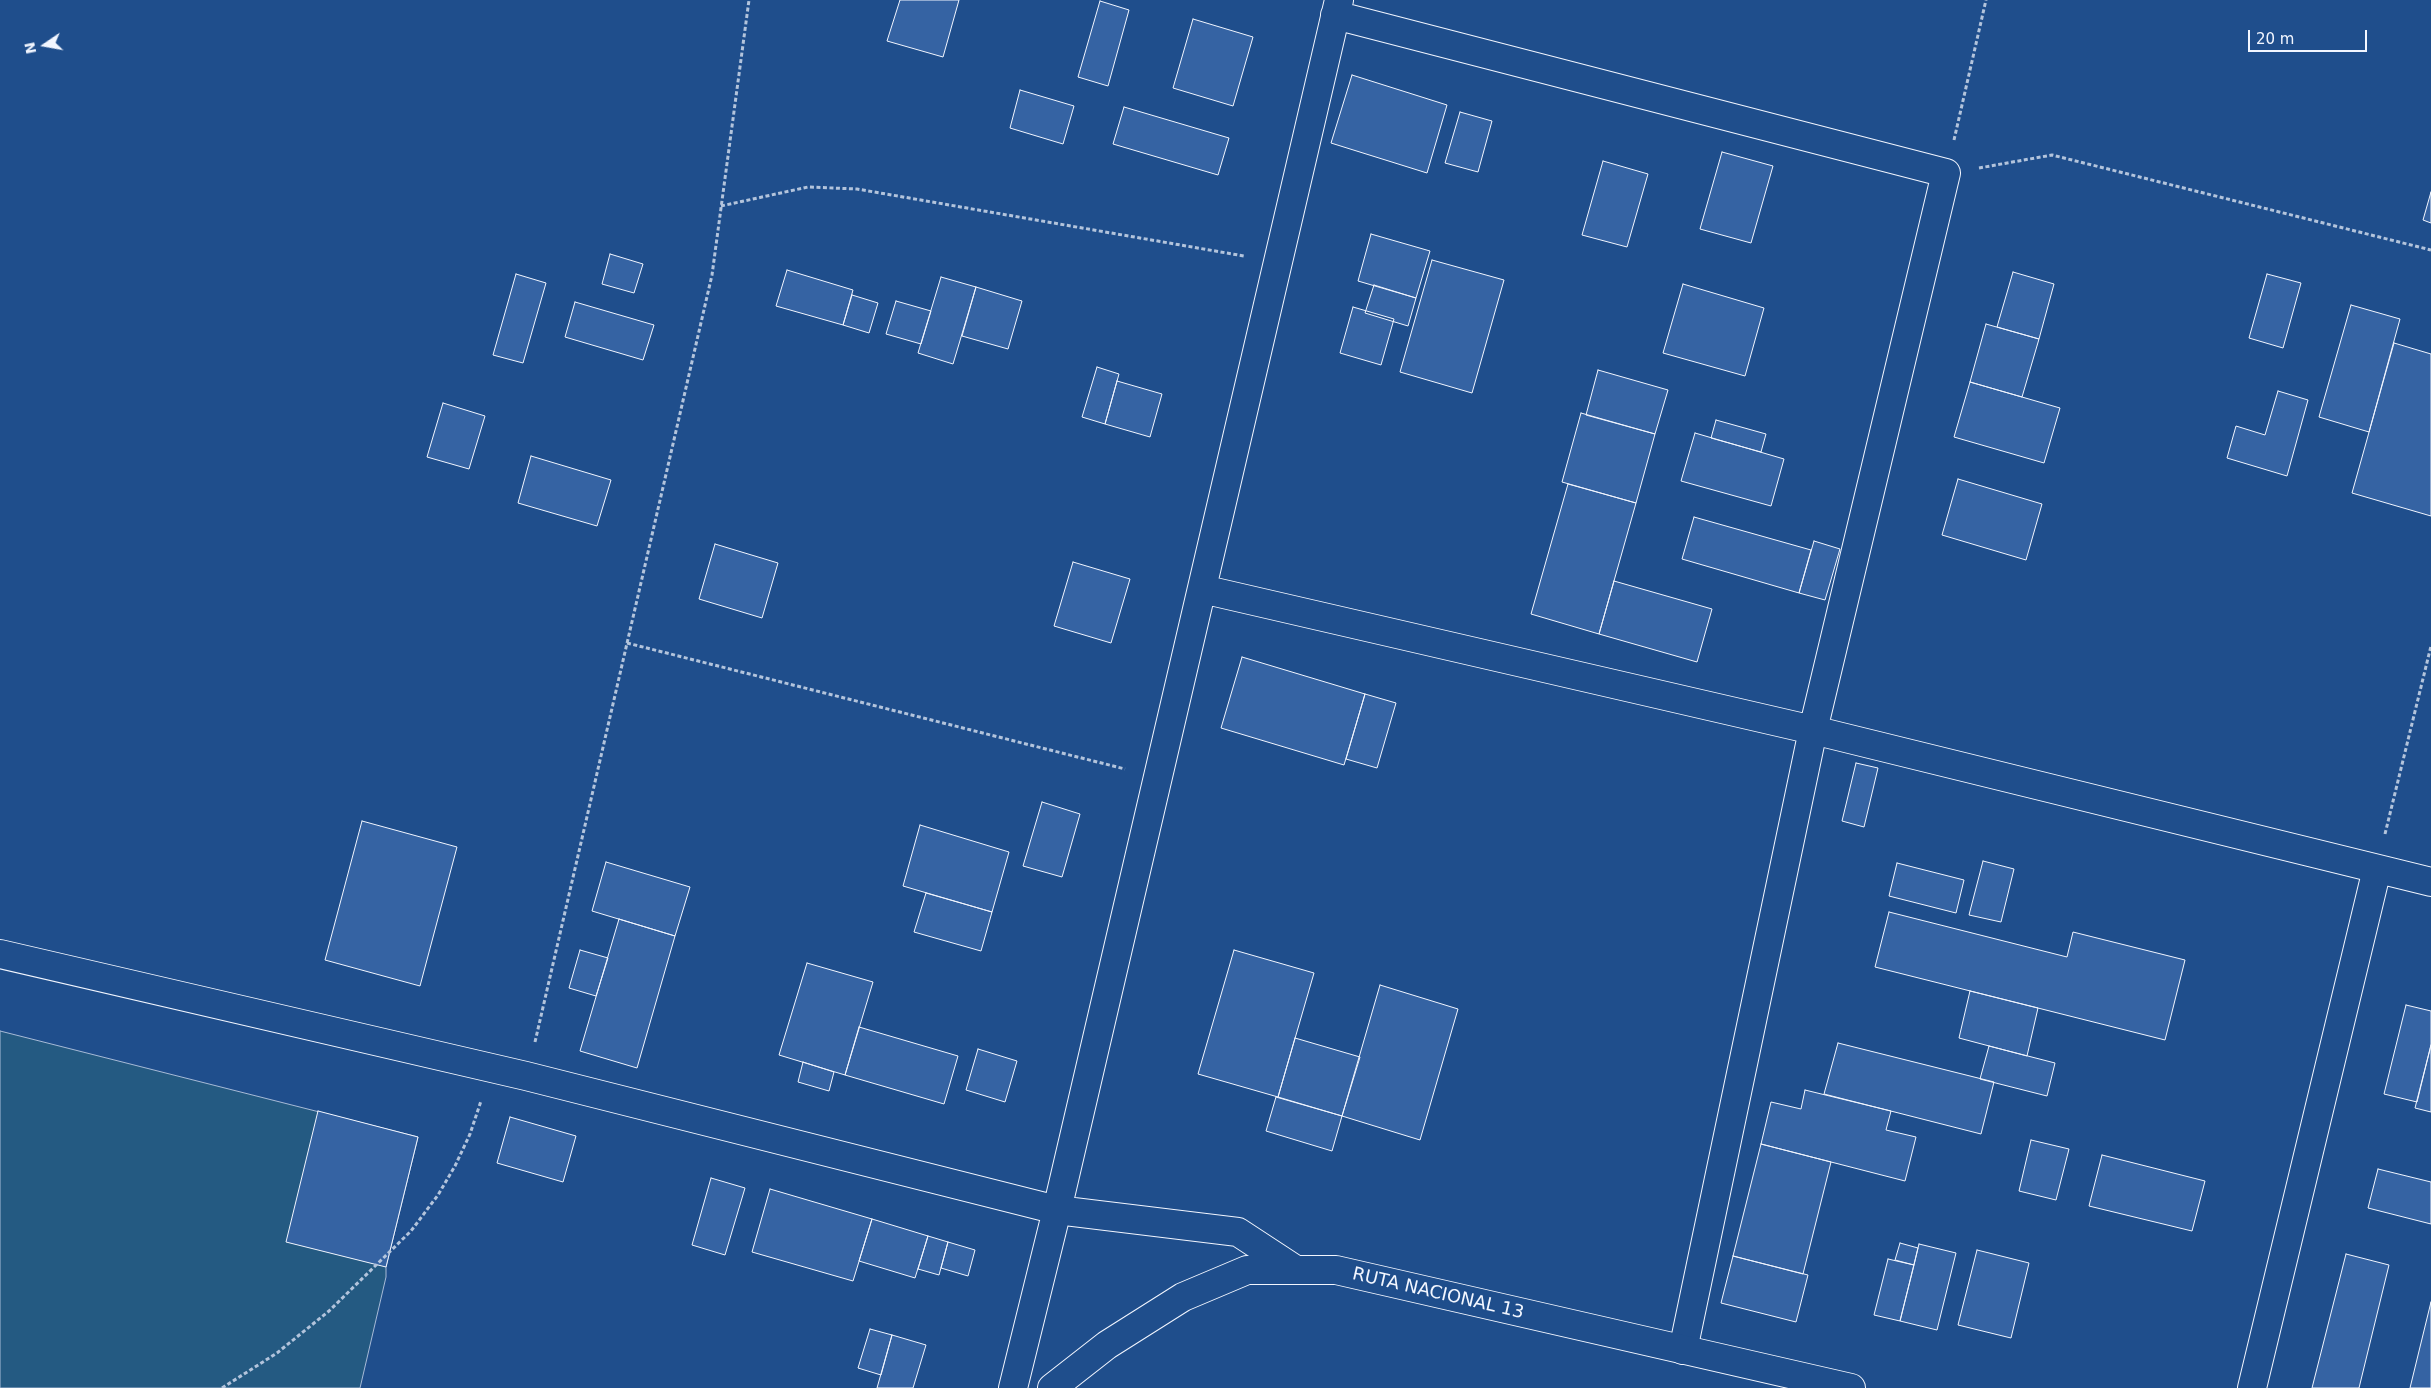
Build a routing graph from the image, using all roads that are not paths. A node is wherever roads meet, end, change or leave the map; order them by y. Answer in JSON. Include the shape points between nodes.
{"nodes":[{"id":1,"x":1337,"y":7,"type":"edge"},
{"id":2,"x":1202,"y":589,"type":"junction"},
{"id":3,"x":1813,"y":730,"type":"junction"},
{"id":4,"x":2377,"y":869,"type":"junction"},
{"id":5,"x":2431,"y":882,"type":"edge"},
{"id":6,"x":0,"y":954,"type":"edge"},
{"id":7,"x":1057,"y":1210,"type":"junction"},
{"id":8,"x":1296,"y":1270,"type":"junction"},
{"id":9,"x":1683,"y":1350,"type":"junction"},
{"id":10,"x":1013,"y":1388,"type":"edge"},
{"id":11,"x":1052,"y":1388,"type":"edge"},
{"id":12,"x":1851,"y":1388,"type":"edge"},
{"id":13,"x":2252,"y":1388,"type":"edge"}],
"edges":[{"from":1,"to":2,"type":"main road"},
{"from":1,"to":3,"type":"main road","via":[[1946,173]]},
{"from":2,"to":3,"type":"main road"},
{"from":2,"to":7,"type":"main road"},
{"from":3,"to":4,"type":"main road"},
{"from":3,"to":9,"type":"main road"},
{"from":4,"to":5,"type":"main road"},
{"from":4,"to":13,"type":"main road"},
{"from":6,"to":7,"type":"main road","via":[[526,1076]]},
{"from":7,"to":8,"type":"main road","via":[[1238,1232]]},
{"from":7,"to":10,"type":"main road"},
{"from":8,"to":9,"type":"main road","name":"RUTA NACIONAL 13","via":[[1336,1270]]},
{"from":8,"to":11,"type":"main road","name":"RUTA NACIONAL 13","via":[[1247,1270],[1183,1297],[1107,1345]]},
{"from":9,"to":12,"type":"main road","name":"RUTA NACIONAL 13"}]}
